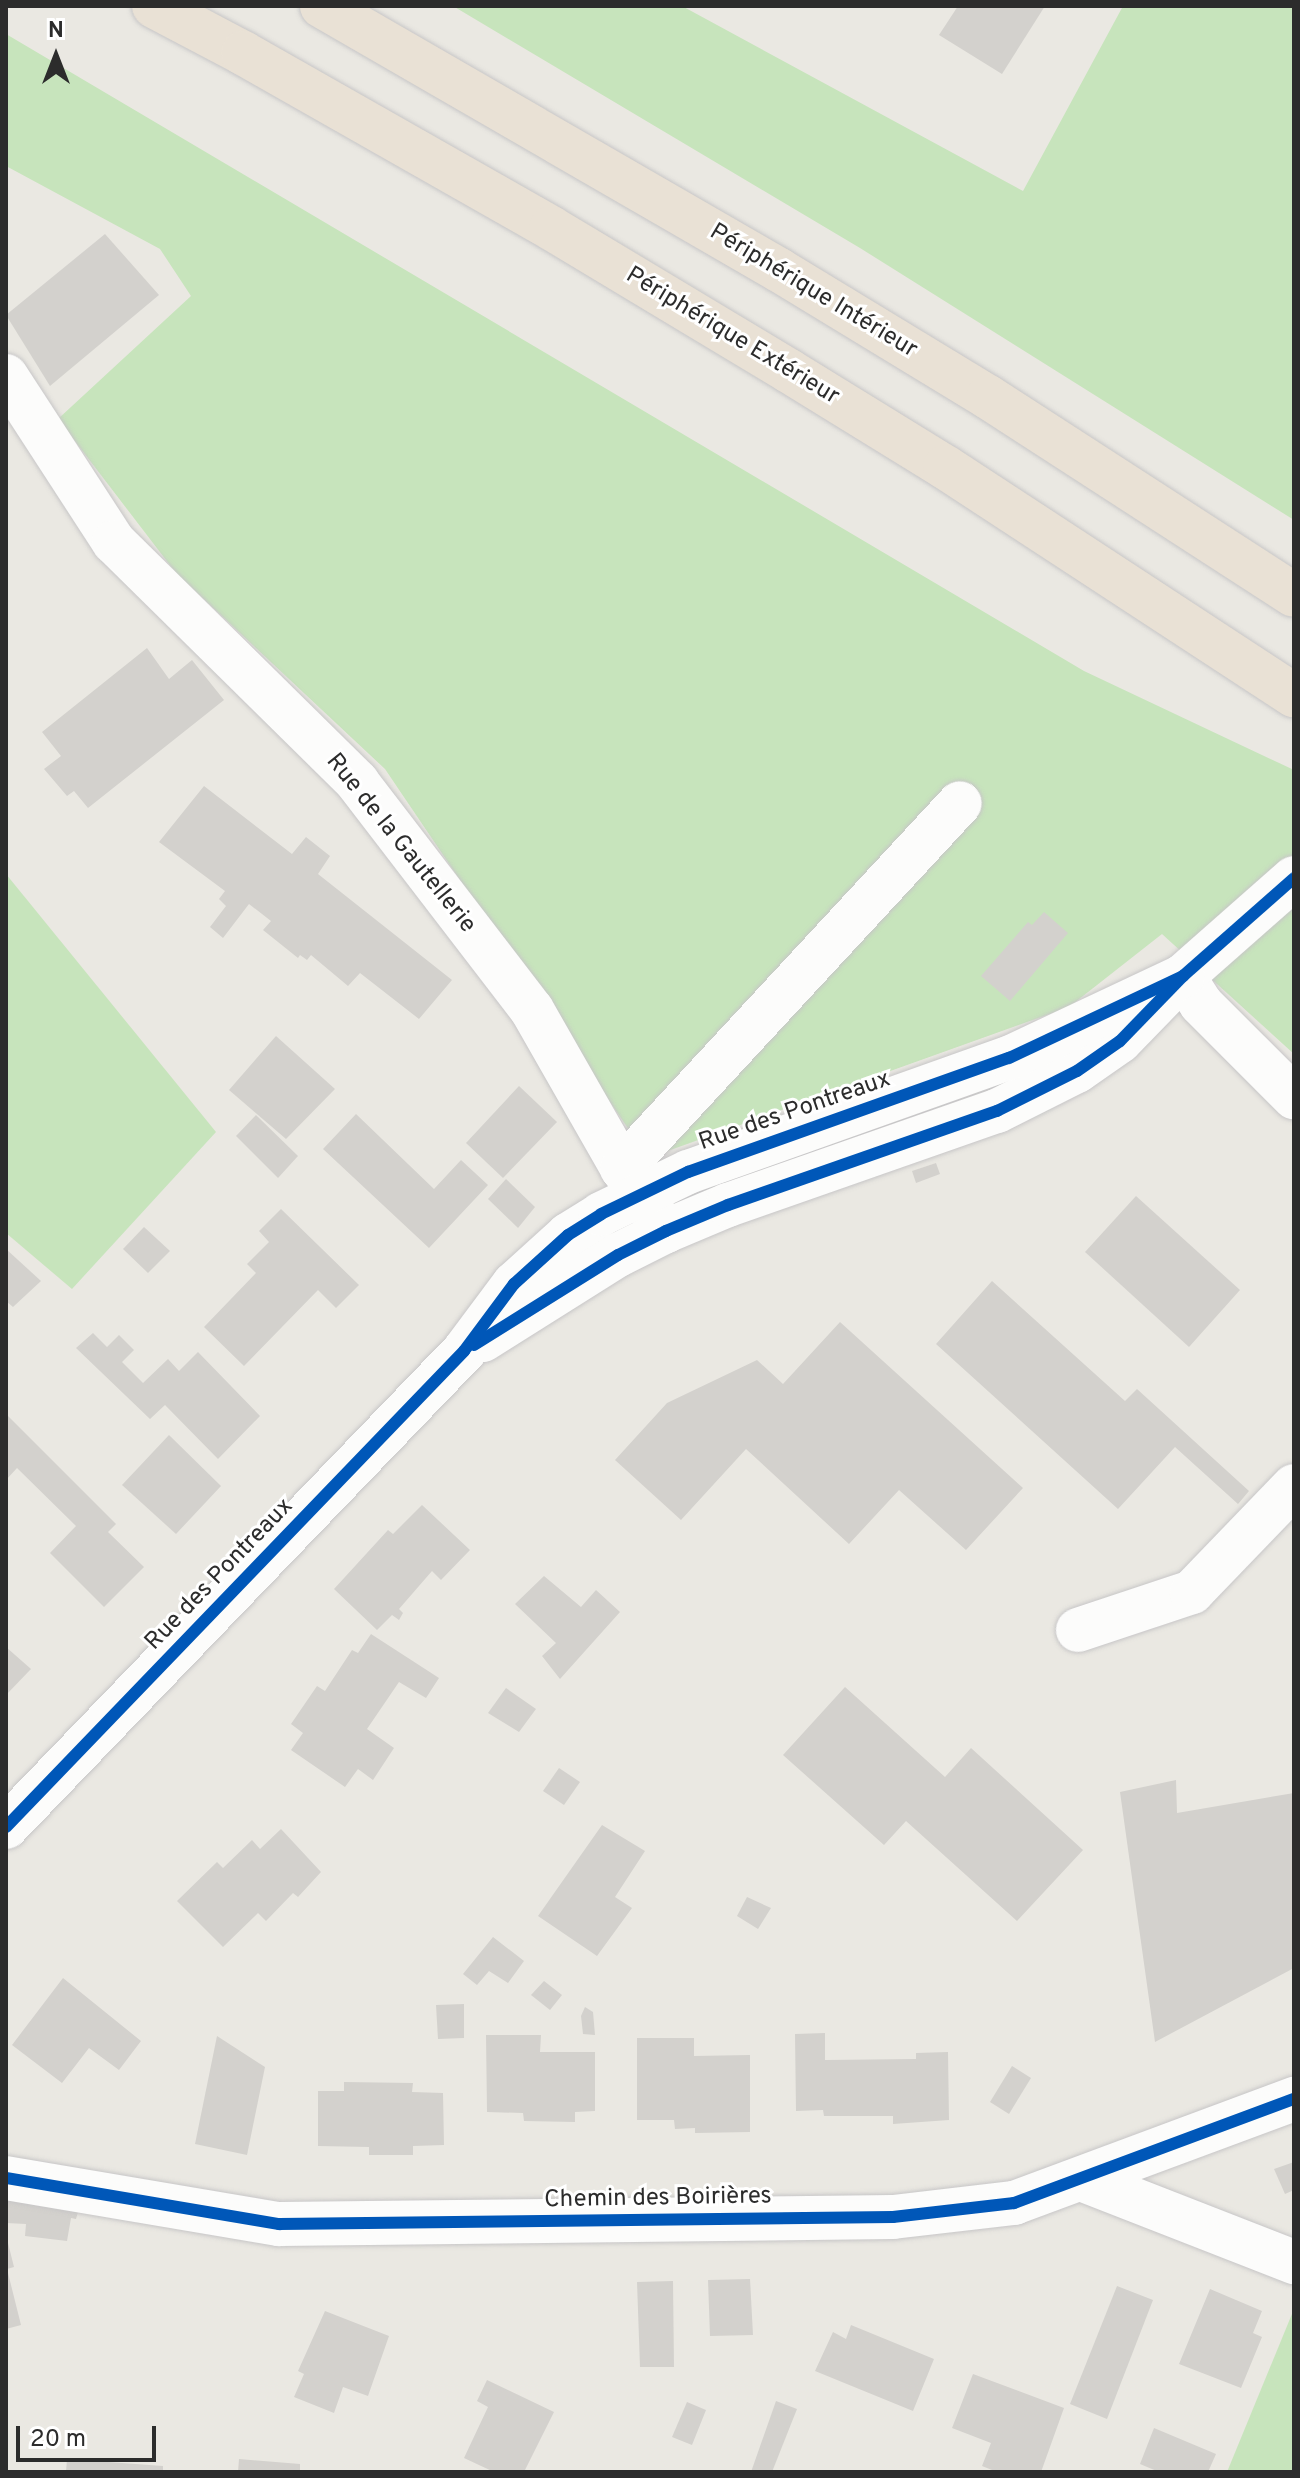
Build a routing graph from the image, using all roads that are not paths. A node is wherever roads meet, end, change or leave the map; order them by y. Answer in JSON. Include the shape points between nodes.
{"nodes":[{"id":1,"x":154,"y":6,"type":"edge"},
{"id":2,"x":322,"y":6,"type":"edge"},
{"id":3,"x":6,"y":376,"type":"edge"},
{"id":4,"x":1294,"y":595,"type":"edge"},
{"id":5,"x":1294,"y":695,"type":"edge"},
{"id":6,"x":960,"y":803,"type":"dead end"},
{"id":7,"x":1294,"y":878,"type":"edge"},
{"id":8,"x":1183,"y":976,"type":"junction"},
{"id":9,"x":1294,"y":1097,"type":"edge"},
{"id":10,"x":631,"y":1181,"type":"junction"},
{"id":11,"x":666,"y":1231,"type":"junction"},
{"id":12,"x":464,"y":1351,"type":"junction"},
{"id":13,"x":1294,"y":1486,"type":"edge"},
{"id":14,"x":1078,"y":1630,"type":"dead end"},
{"id":15,"x":6,"y":1827,"type":"edge"},
{"id":16,"x":1294,"y":2099,"type":"edge"},
{"id":17,"x":6,"y":2178,"type":"edge"},
{"id":18,"x":1081,"y":2179,"type":"junction"},
{"id":19,"x":1294,"y":2262,"type":"edge"}],
"edges":[{"from":1,"to":5,"type":"highway","name":"Périphérique Extérieur","via":[[538,220],[789,371]]},
{"from":2,"to":4,"type":"highway","name":"Périphérique Intérieur","via":[[779,270]]},
{"from":3,"to":10,"type":"street","name":"Rue de la Gautellerie","via":[[114,542],[357,782],[532,1010]]},
{"from":6,"to":10,"type":"street","via":[[724,1053]]},
{"from":7,"to":8,"type":"street","name":"Rue des Pontreaux"},
{"from":8,"to":9,"type":"street","via":[[1201,1004]]},
{"from":8,"to":10,"type":"street","name":"Rue des Pontreaux","via":[[1009,1058],[688,1172]]},
{"from":8,"to":11,"type":"street","name":"Rue des Pontreaux","via":[[1120,1041],[1077,1071],[997,1111]]},
{"from":10,"to":11,"type":"street","name":"Rue de la Gautellerie"},
{"from":10,"to":12,"type":"street","name":"Rue des Pontreaux","via":[[514,1284]]},
{"from":11,"to":12,"type":"street","name":"Rue des Pontreaux"},
{"from":12,"to":15,"type":"street","name":"Rue des Pontreaux"},
{"from":13,"to":14,"type":"street","via":[[1192,1592]]},
{"from":16,"to":18,"type":"street","name":"Chemin des Boirières"},
{"from":17,"to":18,"type":"street","name":"Chemin des Boirières","via":[[279,2224],[893,2217],[1014,2203]]},
{"from":18,"to":19,"type":"street"}]}
